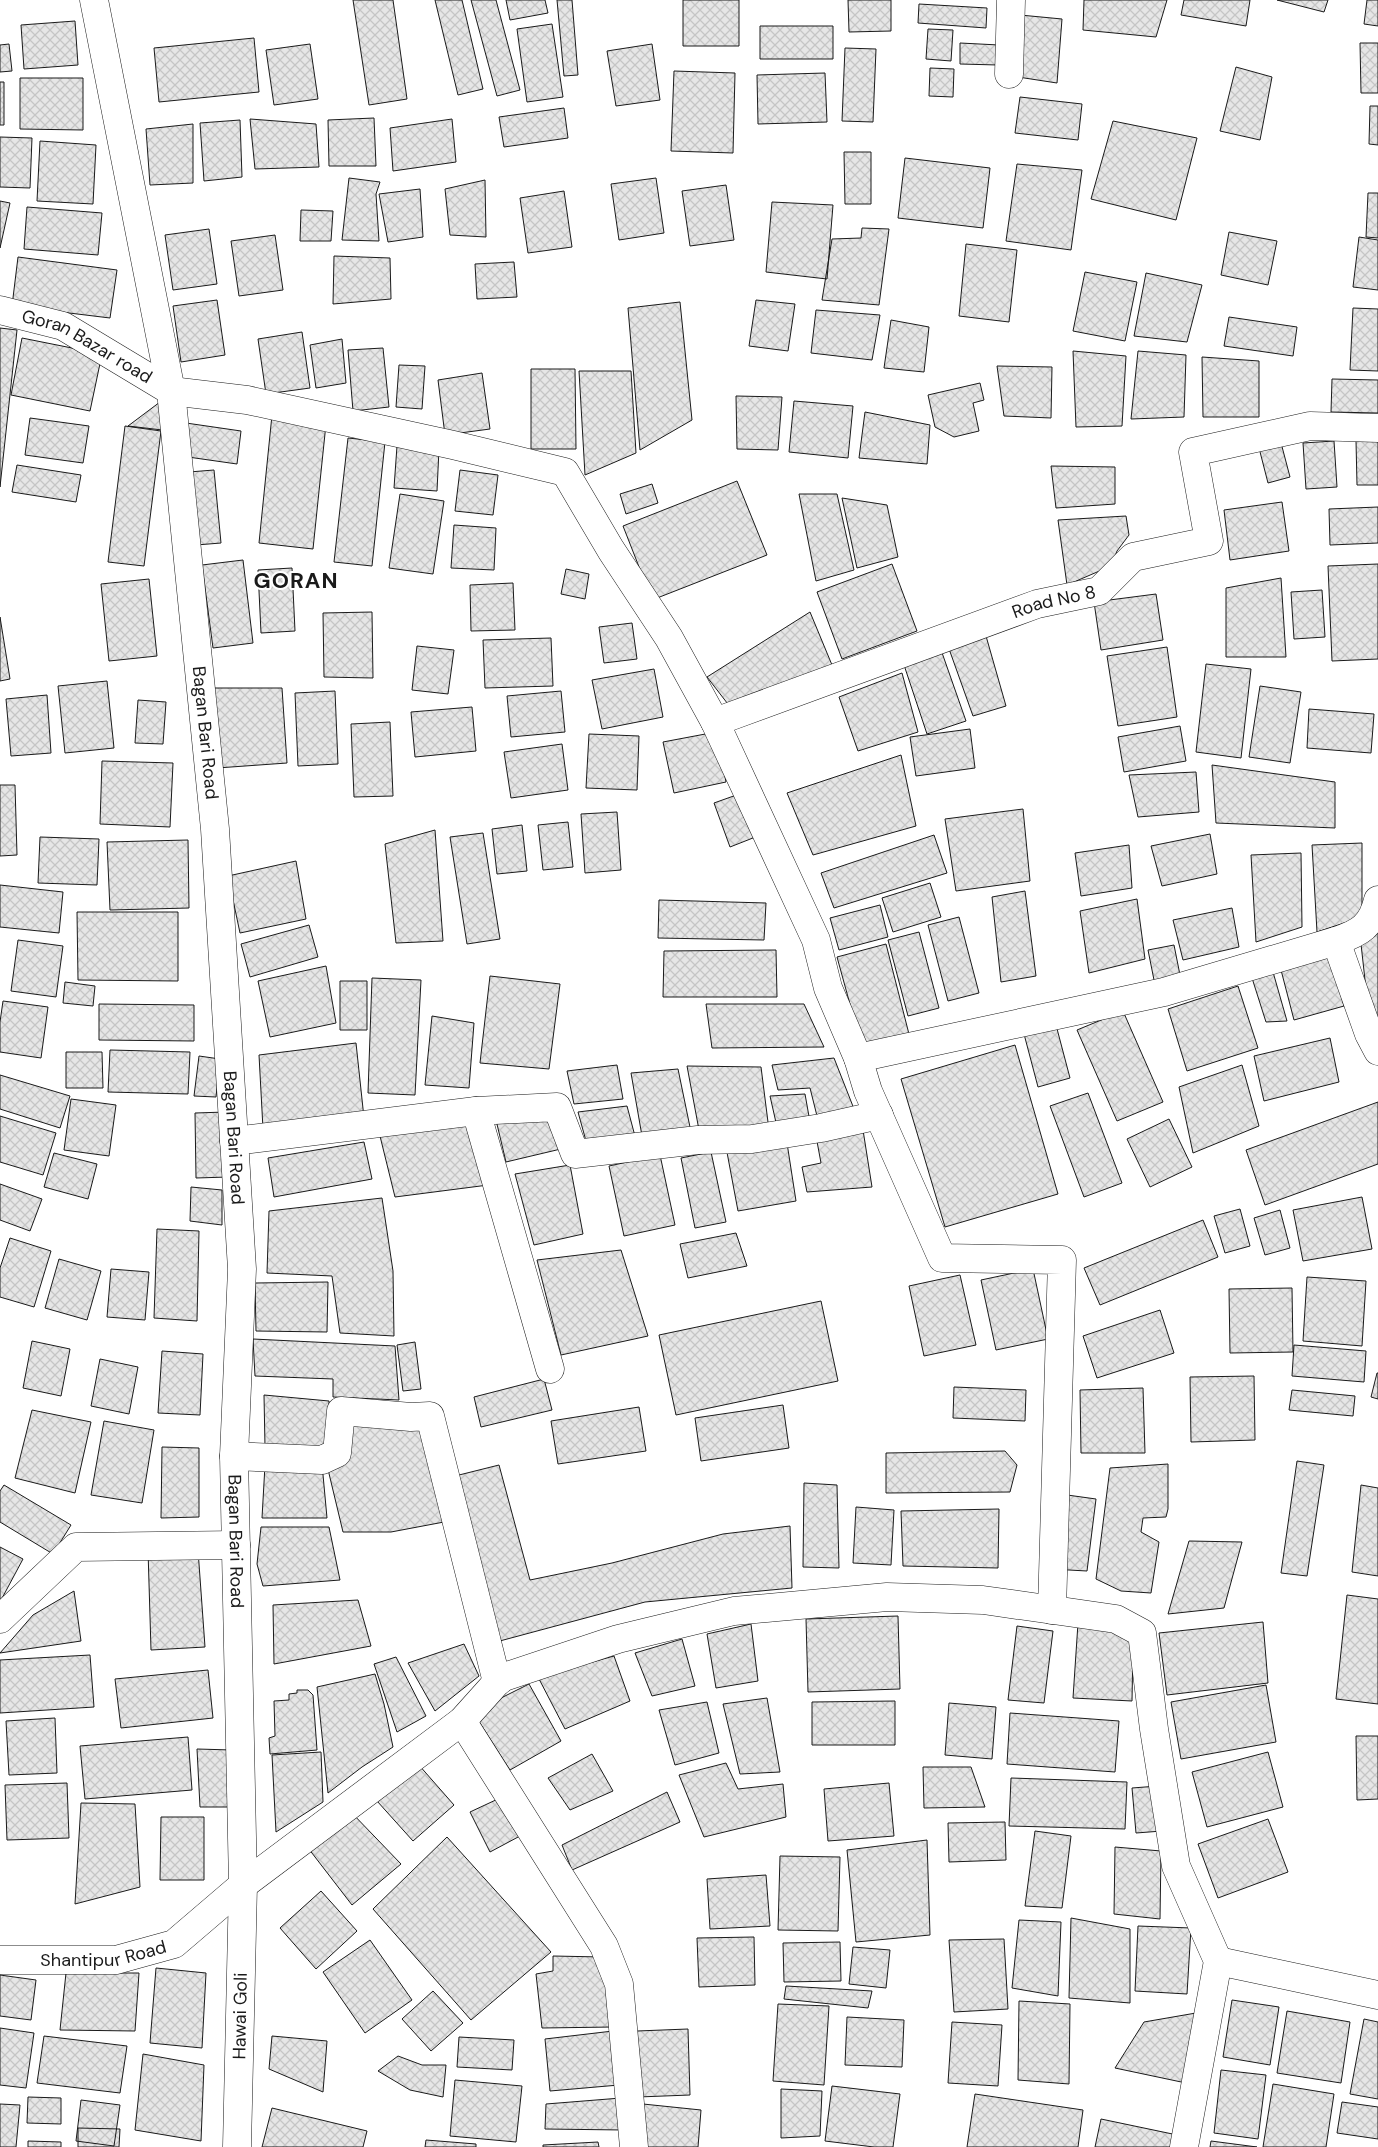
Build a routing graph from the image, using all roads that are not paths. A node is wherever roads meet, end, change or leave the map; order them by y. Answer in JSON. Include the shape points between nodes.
{"nodes":[{"id":1,"x":94,"y":0,"type":"edge"},
{"id":2,"x":1010,"y":0,"type":"edge"},
{"id":3,"x":1009,"y":74,"type":"dead end"},
{"id":4,"x":0,"y":310,"type":"edge"},
{"id":5,"x":171,"y":391,"type":"junction"},
{"id":6,"x":1378,"y":428,"type":"edge"},
{"id":7,"x":715,"y":722,"type":"junction"},
{"id":8,"x":1377,"y":905,"type":"edge"},
{"id":9,"x":1336,"y":941,"type":"junction"},
{"id":10,"x":1378,"y":1051,"type":"edge"},
{"id":11,"x":858,"y":1058,"type":"junction"},
{"id":12,"x":476,"y":1111,"type":"junction"},
{"id":13,"x":879,"y":1115,"type":"junction"},
{"id":14,"x":234,"y":1141,"type":"junction"},
{"id":15,"x":550,"y":1369,"type":"dead end"},
{"id":16,"x":234,"y":1456,"type":"junction"},
{"id":17,"x":236,"y":1545,"type":"junction"},
{"id":18,"x":1052,"y":1610,"type":"junction"},
{"id":19,"x":0,"y":1618,"type":"edge"},
{"id":20,"x":497,"y":1682,"type":"junction"},
{"id":21,"x":462,"y":1721,"type":"junction"},
{"id":22,"x":243,"y":1885,"type":"junction"},
{"id":23,"x":0,"y":1960,"type":"edge"},
{"id":24,"x":1218,"y":1961,"type":"junction"},
{"id":25,"x":1378,"y":1995,"type":"edge"},
{"id":26,"x":237,"y":2147,"type":"edge"},
{"id":27,"x":634,"y":2147,"type":"edge"},
{"id":28,"x":1184,"y":2147,"type":"edge"}],
"edges":[{"from":1,"to":5,"type":"street","name":"Bagan Bari Road"},
{"from":2,"to":3,"type":"street"},
{"from":4,"to":5,"type":"street","name":"Goran Bazar road","via":[[63,326]]},
{"from":5,"to":7,"type":"street","via":[[247,400],[564,472],[669,638]]},
{"from":5,"to":14,"type":"street","name":"Bagan Bari Road","via":[[216,830]]},
{"from":6,"to":7,"type":"street","name":"Road No 8","via":[[1310,426],[1193,452],[1209,541],[1133,557],[1099,591],[1037,604]]},
{"from":7,"to":11,"type":"street","via":[[816,940],[828,988]]},
{"from":8,"to":9,"type":"street","via":[[1367,927]]},
{"from":9,"to":10,"type":"street"},
{"from":9,"to":11,"type":"street","via":[[1164,992]]},
{"from":11,"to":13,"type":"street"},
{"from":12,"to":13,"type":"street","via":[[557,1107],[575,1154],[698,1140],[752,1139]]},
{"from":12,"to":14,"type":"street"},
{"from":12,"to":15,"type":"street"},
{"from":13,"to":18,"type":"street","via":[[942,1258],[1062,1260]]},
{"from":14,"to":16,"type":"street","name":"Bagan Bari Road","via":[[242,1269]]},
{"from":16,"to":17,"type":"street","name":"Bagan Bari Road"},
{"from":16,"to":20,"type":"street","via":[[322,1460],[338,1453],[341,1411],[430,1416]]},
{"from":17,"to":19,"type":"street","via":[[76,1546]]},
{"from":17,"to":22,"type":"street","name":"Bagan Bari Road"},
{"from":18,"to":20,"type":"street","via":[[983,1600],[887,1596],[734,1611],[618,1639]]},
{"from":18,"to":24,"type":"street","via":[[1116,1619],[1142,1633],[1176,1866]]},
{"from":20,"to":21,"type":"street","name":"Shantipur Road"},
{"from":21,"to":22,"type":"street","name":"Shantipur Road"},
{"from":21,"to":27,"type":"street","via":[[604,1946],[619,1984]]},
{"from":22,"to":23,"type":"street","name":"Shantipur Road","via":[[174,1944],[116,1960]]},
{"from":22,"to":26,"type":"street","name":"Hawai Goli"},
{"from":24,"to":25,"type":"street"},
{"from":24,"to":28,"type":"street"}]}
